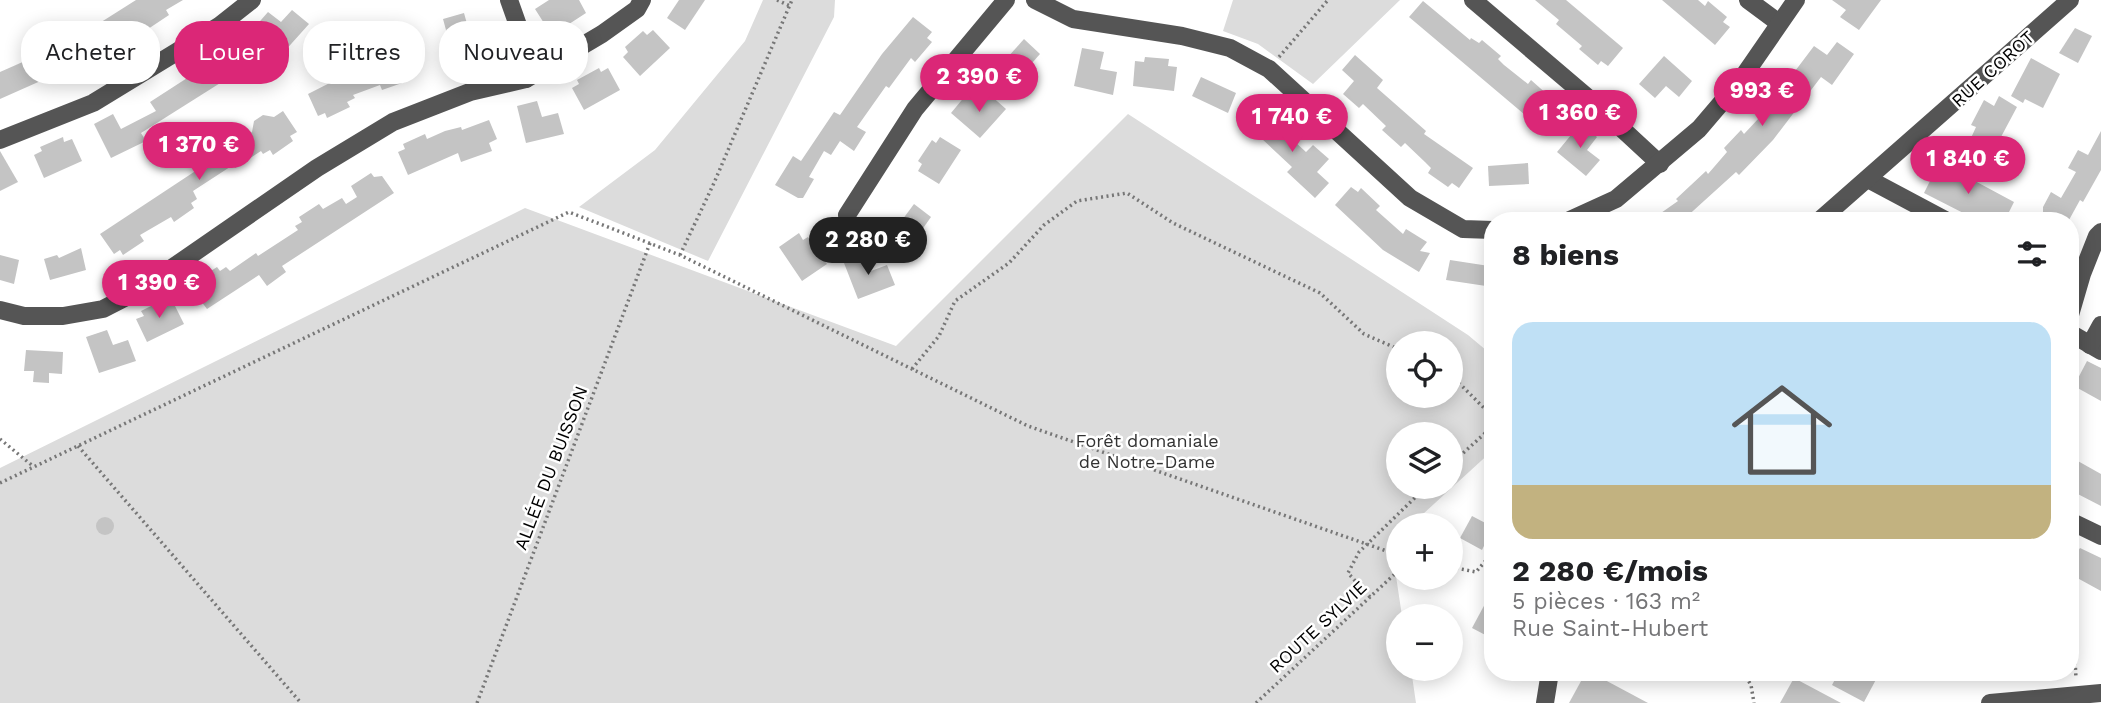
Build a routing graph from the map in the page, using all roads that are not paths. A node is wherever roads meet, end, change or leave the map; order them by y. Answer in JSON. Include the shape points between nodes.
{"nodes":[{"id":1,"x":252,"y":0,"type":"edge"},
{"id":2,"x":509,"y":0,"type":"edge"},
{"id":3,"x":642,"y":0,"type":"edge"},
{"id":4,"x":1006,"y":0,"type":"edge"},
{"id":5,"x":1035,"y":0,"type":"edge"},
{"id":6,"x":1473,"y":0,"type":"edge"},
{"id":7,"x":1748,"y":0,"type":"edge"},
{"id":8,"x":1796,"y":0,"type":"edge"},
{"id":9,"x":2070,"y":0,"type":"edge"},
{"id":10,"x":516,"y":21,"type":"edge"},
{"id":11,"x":1779,"y":23,"type":"junction"},
{"id":12,"x":588,"y":42,"type":"edge"},
{"id":13,"x":505,"y":84,"type":"edge"},
{"id":14,"x":0,"y":140,"type":"edge"},
{"id":15,"x":1660,"y":164,"type":"junction"},
{"id":16,"x":1868,"y":179,"type":"junction"},
{"id":17,"x":1588,"y":212,"type":"edge"},
{"id":18,"x":1830,"y":212,"type":"edge"},
{"id":19,"x":1930,"y":212,"type":"edge"},
{"id":20,"x":847,"y":215,"type":"dead end"},
{"id":21,"x":1484,"y":230,"type":"edge"},
{"id":22,"x":2101,"y":232,"type":"edge"},
{"id":23,"x":2079,"y":284,"type":"edge"},
{"id":24,"x":0,"y":310,"type":"edge"},
{"id":25,"x":2101,"y":325,"type":"edge"},
{"id":26,"x":2079,"y":338,"type":"edge"},
{"id":27,"x":2096,"y":348,"type":"edge"},
{"id":28,"x":2079,"y":525,"type":"edge"},
{"id":29,"x":2101,"y":536,"type":"edge"},
{"id":30,"x":1549,"y":681,"type":"edge"},
{"id":31,"x":2101,"y":693,"type":"edge"},
{"id":32,"x":1545,"y":703,"type":"edge"},
{"id":33,"x":1990,"y":703,"type":"edge"}],
"edges":[{"from":1,"to":14,"type":"street","via":[[219,26],[93,103]]},
{"from":2,"to":10,"type":"street"},
{"from":3,"to":12,"type":"street","via":[[637,9]]},
{"from":4,"to":20,"type":"street","via":[[915,109]]},
{"from":5,"to":21,"type":"street","via":[[1073,19],[1230,48],[1269,69],[1410,198],[1463,229]]},
{"from":6,"to":15,"type":"street"},
{"from":7,"to":11,"type":"street"},
{"from":8,"to":11,"type":"street"},
{"from":9,"to":16,"type":"street","name":"RUE COROT"},
{"from":11,"to":15,"type":"street","via":[[1740,81],[1699,129]]},
{"from":13,"to":24,"type":"street","via":[[393,122],[317,168],[140,290],[103,309],[63,316],[24,316]]},
{"from":15,"to":17,"type":"street","via":[[1616,199]]},
{"from":16,"to":18,"type":"street","name":"RUE COROT"},
{"from":16,"to":19,"type":"street"},
{"from":22,"to":23,"type":"street"},
{"from":25,"to":27,"type":"street"},
{"from":26,"to":27,"type":"street"},
{"from":28,"to":29,"type":"street"},
{"from":30,"to":32,"type":"street"},
{"from":31,"to":33,"type":"street"}]}
